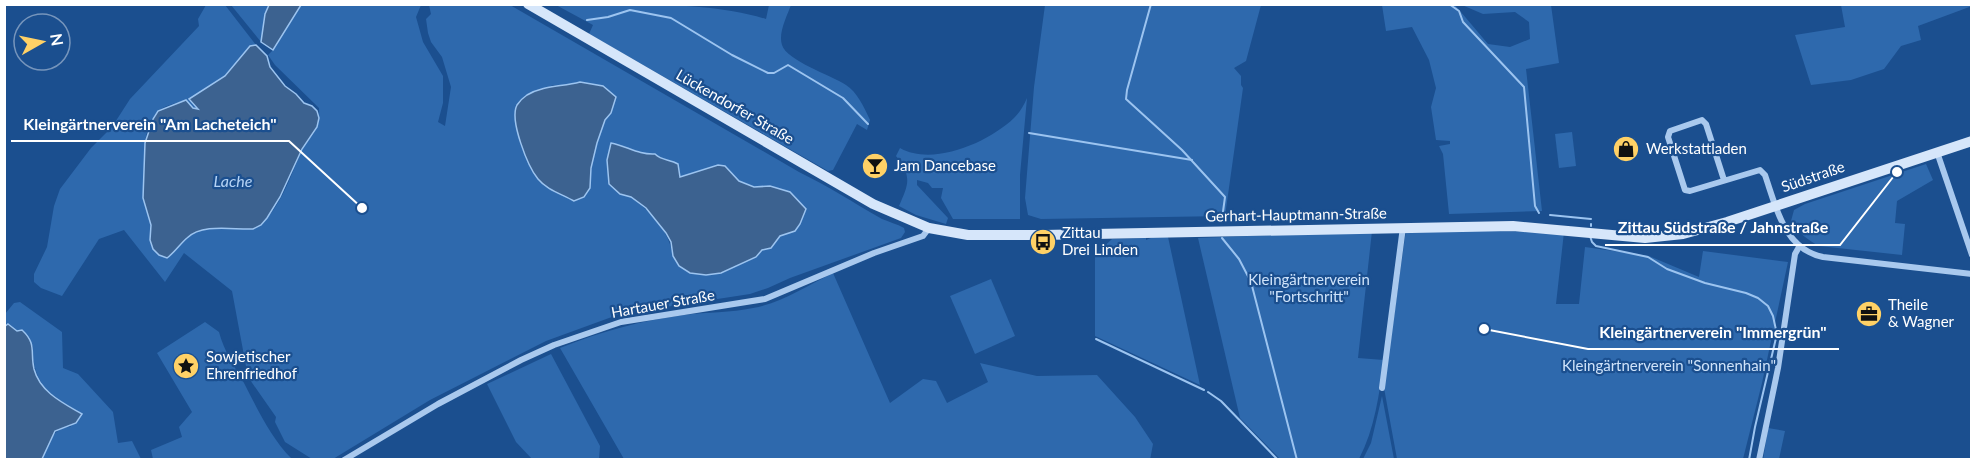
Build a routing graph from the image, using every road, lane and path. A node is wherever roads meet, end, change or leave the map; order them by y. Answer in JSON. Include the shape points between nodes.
{"nodes":[{"id":1,"x":528,"y":4,"type":"edge"},
{"id":2,"x":1971,"y":141,"type":"edge"},
{"id":3,"x":1937,"y":152,"type":"junction"},
{"id":4,"x":1724,"y":180,"type":"junction"},
{"id":5,"x":1775,"y":206,"type":"junction"},
{"id":6,"x":1403,"y":227,"type":"junction"},
{"id":7,"x":929,"y":228,"type":"junction"},
{"id":8,"x":1663,"y":237,"type":"joint"},
{"id":9,"x":1799,"y":247,"type":"junction"},
{"id":10,"x":1971,"y":255,"type":"edge"},
{"id":11,"x":1971,"y":274,"type":"edge"},
{"id":12,"x":1382,"y":388,"type":"dead end"},
{"id":13,"x":344,"y":459,"type":"edge"},
{"id":14,"x":1759,"y":459,"type":"edge"}],
"edges":[{"from":1,"to":7,"type":"main road","name":"Lückendorfer Straße","via":[[873,204]]},
{"from":2,"to":3,"type":"main road","name":"Südstraße"},
{"from":3,"to":5,"type":"main road","name":"Südstraße"},
{"from":3,"to":10,"type":"street"},
{"from":4,"to":4,"type":"street","via":[[1685,190],[1668,137],[1670,131],[1702,120]]},
{"from":4,"to":5,"type":"street","via":[[1760,170]]},
{"from":5,"to":8,"type":"main road","name":"Südstraße","via":[[1697,231]]},
{"from":5,"to":9,"type":"street"},
{"from":6,"to":7,"type":"main road","name":"Gerhart-Hauptmann-Straße","via":[[990,236]]},
{"from":6,"to":8,"type":"main road","name":"Gerhart-Hauptmann-Straße","via":[[1513,226]]},
{"from":6,"to":12,"type":"street"},
{"from":7,"to":13,"type":"street","name":"Hartauer Straße","via":[[923,236],[765,299],[621,322],[554,345],[429,408]]},
{"from":9,"to":11,"type":"street","via":[[1823,257]]},
{"from":9,"to":14,"type":"street"}]}
